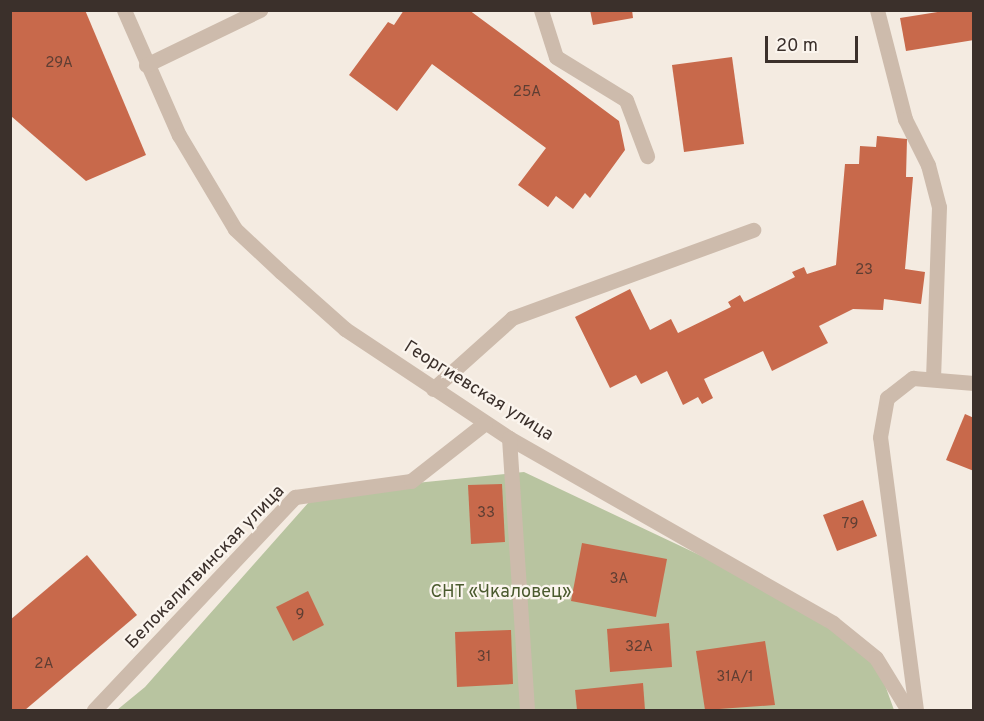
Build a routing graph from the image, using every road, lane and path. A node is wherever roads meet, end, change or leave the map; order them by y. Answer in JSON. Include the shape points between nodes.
{"nodes":[{"id":1,"x":124,"y":10,"type":"edge"},
{"id":2,"x":260,"y":10,"type":"edge"},
{"id":3,"x":541,"y":10,"type":"edge"},
{"id":4,"x":877,"y":10,"type":"edge"},
{"id":5,"x":146,"y":65,"type":"junction"},
{"id":6,"x":647,"y":156,"type":"dead end"},
{"id":7,"x":753,"y":230,"type":"dead end"},
{"id":8,"x":933,"y":378,"type":"junction"},
{"id":9,"x":974,"y":383,"type":"edge"},
{"id":10,"x":433,"y":389,"type":"junction"},
{"id":11,"x":485,"y":423,"type":"junction"},
{"id":12,"x":509,"y":438,"type":"junction"},
{"id":13,"x":94,"y":711,"type":"edge"},
{"id":14,"x":527,"y":711,"type":"edge"},
{"id":15,"x":908,"y":711,"type":"edge"},
{"id":16,"x":916,"y":711,"type":"edge"}],
"edges":[{"from":1,"to":5,"type":"street","name":"Георгиевская улица"},
{"from":2,"to":5,"type":"street"},
{"from":3,"to":6,"type":"street","via":[[556,57],[626,100]]},
{"from":4,"to":8,"type":"street","via":[[904,119],[928,165],[939,207]]},
{"from":5,"to":10,"type":"street","name":"Георгиевская улица","via":[[179,135],[235,229],[345,328]]},
{"from":7,"to":10,"type":"street","via":[[512,318]]},
{"from":8,"to":9,"type":"street"},
{"from":8,"to":16,"type":"street","via":[[913,378],[887,398],[880,437]]},
{"from":10,"to":11,"type":"street","name":"Георгиевская улица"},
{"from":11,"to":12,"type":"street","name":"Георгиевская улица"},
{"from":11,"to":13,"type":"street","name":"Белокалитвинская улица","via":[[411,481],[295,497]]},
{"from":12,"to":14,"type":"street"},
{"from":12,"to":15,"type":"street","name":"Георгиевская улица","via":[[833,623],[876,658]]}]}
